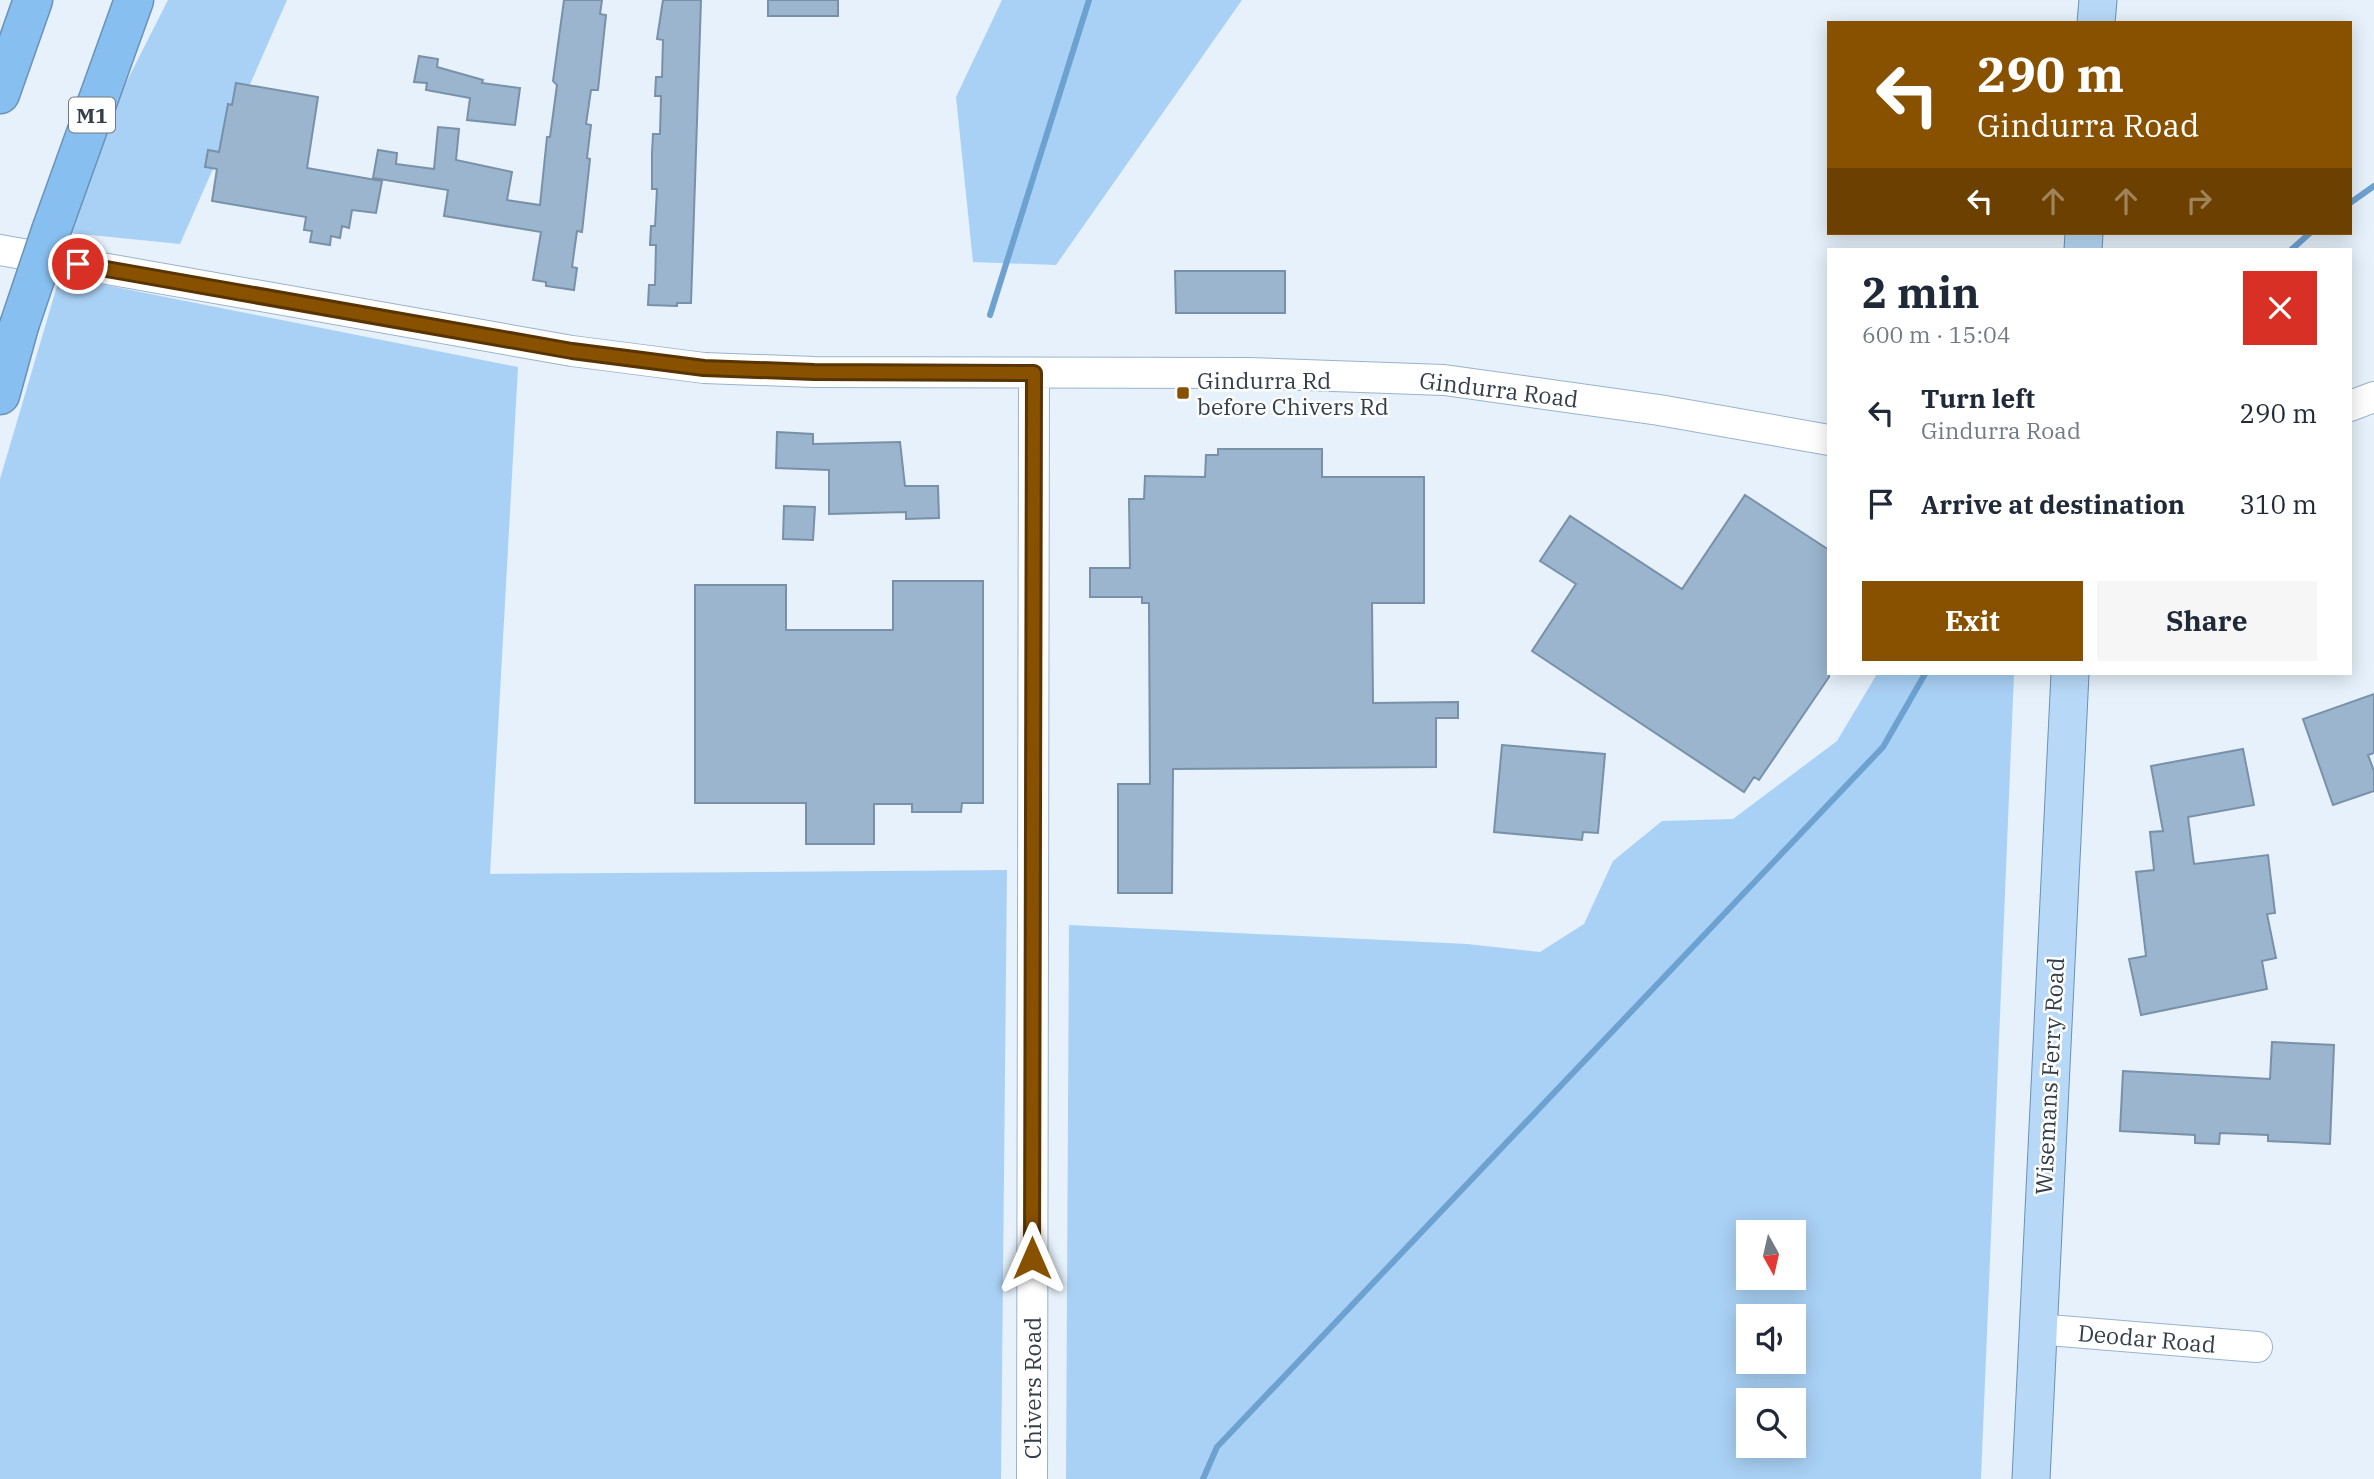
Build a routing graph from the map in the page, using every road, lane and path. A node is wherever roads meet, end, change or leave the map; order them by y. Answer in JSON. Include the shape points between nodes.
{"nodes":[{"id":1,"x":33,"y":0,"type":"edge"},
{"id":2,"x":134,"y":0,"type":"edge"},
{"id":3,"x":2098,"y":0,"type":"edge"},
{"id":4,"x":2096,"y":21,"type":"edge"},
{"id":5,"x":0,"y":94,"type":"edge"},
{"id":6,"x":0,"y":250,"type":"edge"},
{"id":7,"x":1034,"y":373,"type":"junction"},
{"id":8,"x":0,"y":395,"type":"edge"},
{"id":9,"x":2374,"y":397,"type":"edge"},
{"id":10,"x":2352,"y":405,"type":"edge"},
{"id":11,"x":1827,"y":440,"type":"edge"},
{"id":12,"x":2070,"y":675,"type":"edge"},
{"id":13,"x":2036,"y":1329,"type":"junction"},
{"id":14,"x":2257,"y":1347,"type":"dead end"},
{"id":15,"x":1032,"y":1479,"type":"edge"},
{"id":16,"x":2031,"y":1479,"type":"edge"}],
"edges":[{"from":1,"to":5,"type":"highway"},
{"from":2,"to":8,"type":"highway","number":"M1","bridge":true,"via":[[51,231]]},
{"from":3,"to":4,"type":"main road"},
{"from":6,"to":7,"type":"street","name":"Gindurra Road","via":[[572,351],[692,367]]},
{"from":7,"to":11,"type":"street","name":"Gindurra Road","via":[[1249,373],[1444,380],[1660,410]]},
{"from":7,"to":15,"type":"street","name":"Chivers Road"},
{"from":9,"to":10,"type":"street"},
{"from":12,"to":13,"type":"main road","name":"Wisemans Ferry Road"},
{"from":13,"to":14,"type":"street","name":"Deodar Road"},
{"from":13,"to":16,"type":"main road","name":"Wisemans Ferry Road"}]}
